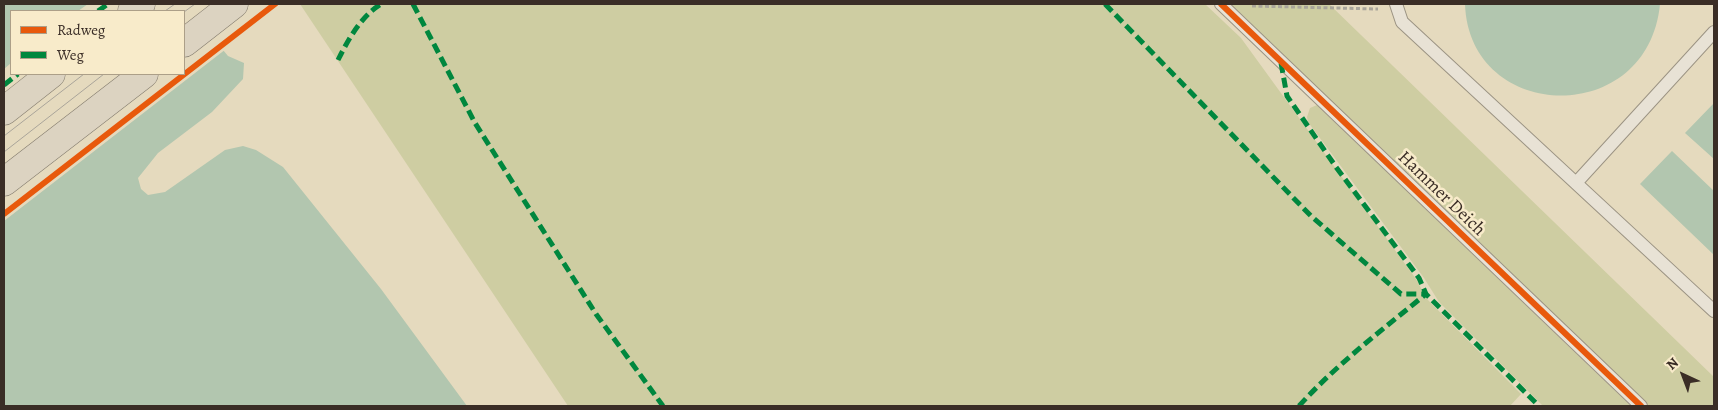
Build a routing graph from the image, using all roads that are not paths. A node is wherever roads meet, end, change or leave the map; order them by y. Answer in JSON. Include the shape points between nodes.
{"nodes":[{"id":1,"x":234,"y":4,"type":"edge"},
{"id":2,"x":1221,"y":4,"type":"edge"},
{"id":3,"x":1396,"y":7,"type":"edge"},
{"id":4,"x":1714,"y":32,"type":"edge"},
{"id":5,"x":185,"y":42,"type":"edge"},
{"id":6,"x":50,"y":75,"type":"edge"},
{"id":7,"x":143,"y":75,"type":"edge"},
{"id":8,"x":4,"y":111,"type":"edge"},
{"id":9,"x":4,"y":182,"type":"edge"},
{"id":10,"x":1576,"y":183,"type":"junction"},
{"id":11,"x":1714,"y":312,"type":"edge"},
{"id":12,"x":1640,"y":406,"type":"edge"}],
"edges":[{"from":1,"to":5,"type":"highway"},
{"from":2,"to":12,"type":"lane","name":"Hammer Deich"},
{"from":3,"to":10,"type":"lane","via":[[1402,22]]},
{"from":4,"to":10,"type":"lane"},
{"from":6,"to":8,"type":"highway"},
{"from":7,"to":9,"type":"highway"},
{"from":10,"to":11,"type":"lane"}]}
